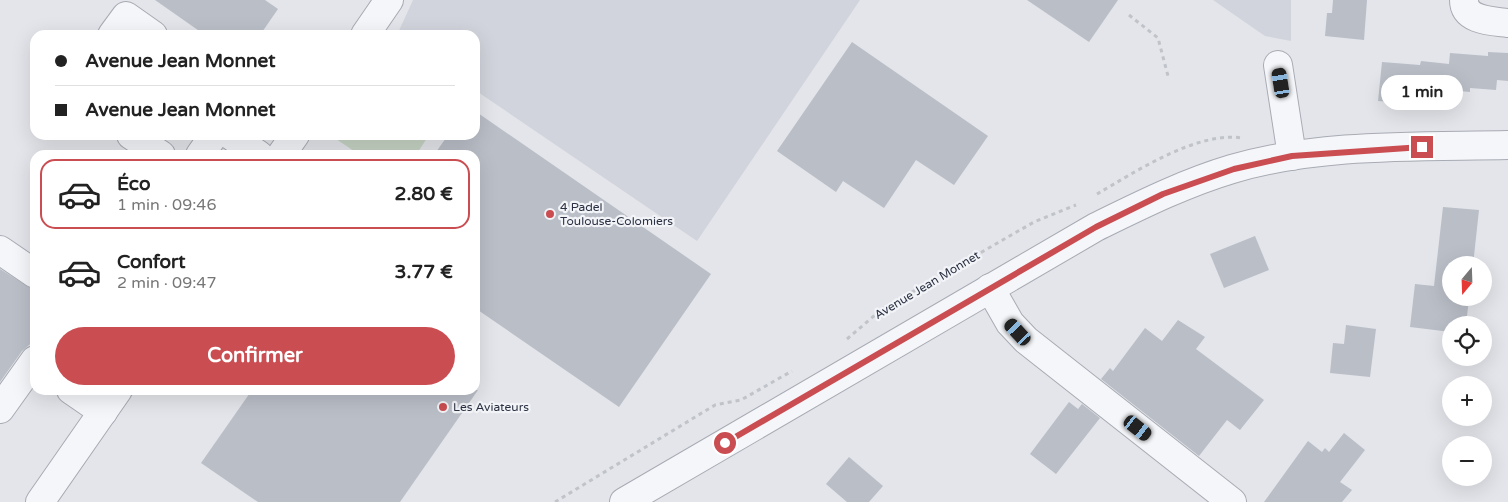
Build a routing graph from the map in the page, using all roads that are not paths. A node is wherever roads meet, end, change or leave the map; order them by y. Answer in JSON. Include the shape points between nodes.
{"nodes":[{"id":1,"x":389,"y":0,"type":"edge"},
{"id":2,"x":1464,"y":0,"type":"edge"},
{"id":3,"x":1508,"y":23,"type":"edge"},
{"id":4,"x":116,"y":30,"type":"edge"},
{"id":5,"x":146,"y":30,"type":"edge"},
{"id":6,"x":368,"y":30,"type":"edge"},
{"id":7,"x":1278,"y":65,"type":"dead end"},
{"id":8,"x":138,"y":140,"type":"edge"},
{"id":9,"x":237,"y":140,"type":"edge"},
{"id":10,"x":1508,"y":145,"type":"edge"},
{"id":11,"x":153,"y":150,"type":"edge"},
{"id":12,"x":252,"y":150,"type":"edge"},
{"id":13,"x":1292,"y":156,"type":"junction"},
{"id":14,"x":0,"y":250,"type":"edge"},
{"id":15,"x":30,"y":271,"type":"edge"},
{"id":16,"x":990,"y":288,"type":"junction"},
{"id":17,"x":30,"y":368,"type":"edge"},
{"id":18,"x":79,"y":395,"type":"edge"},
{"id":19,"x":115,"y":395,"type":"edge"},
{"id":20,"x":0,"y":409,"type":"edge"},
{"id":21,"x":103,"y":412,"type":"junction"},
{"id":22,"x":40,"y":502,"type":"edge"},
{"id":23,"x":624,"y":502,"type":"edge"},
{"id":24,"x":1232,"y":502,"type":"edge"}],
"edges":[{"from":1,"to":6,"type":"street"},
{"from":2,"to":3,"type":"street","via":[[1465,9],[1473,16]]},
{"from":4,"to":5,"type":"street","via":[[126,16]]},
{"from":7,"to":13,"type":"street"},
{"from":8,"to":11,"type":"street"},
{"from":9,"to":12,"type":"street"},
{"from":10,"to":13,"type":"street","via":[[1387,148]]},
{"from":13,"to":16,"type":"street","via":[[1234,169],[1163,194],[1096,227]]},
{"from":14,"to":15,"type":"street"},
{"from":16,"to":23,"type":"street"},
{"from":16,"to":24,"type":"street","via":[[1010,323],[1026,340]]},
{"from":17,"to":20,"type":"street"},
{"from":18,"to":21,"type":"street"},
{"from":19,"to":21,"type":"street"},
{"from":21,"to":22,"type":"street"}]}
